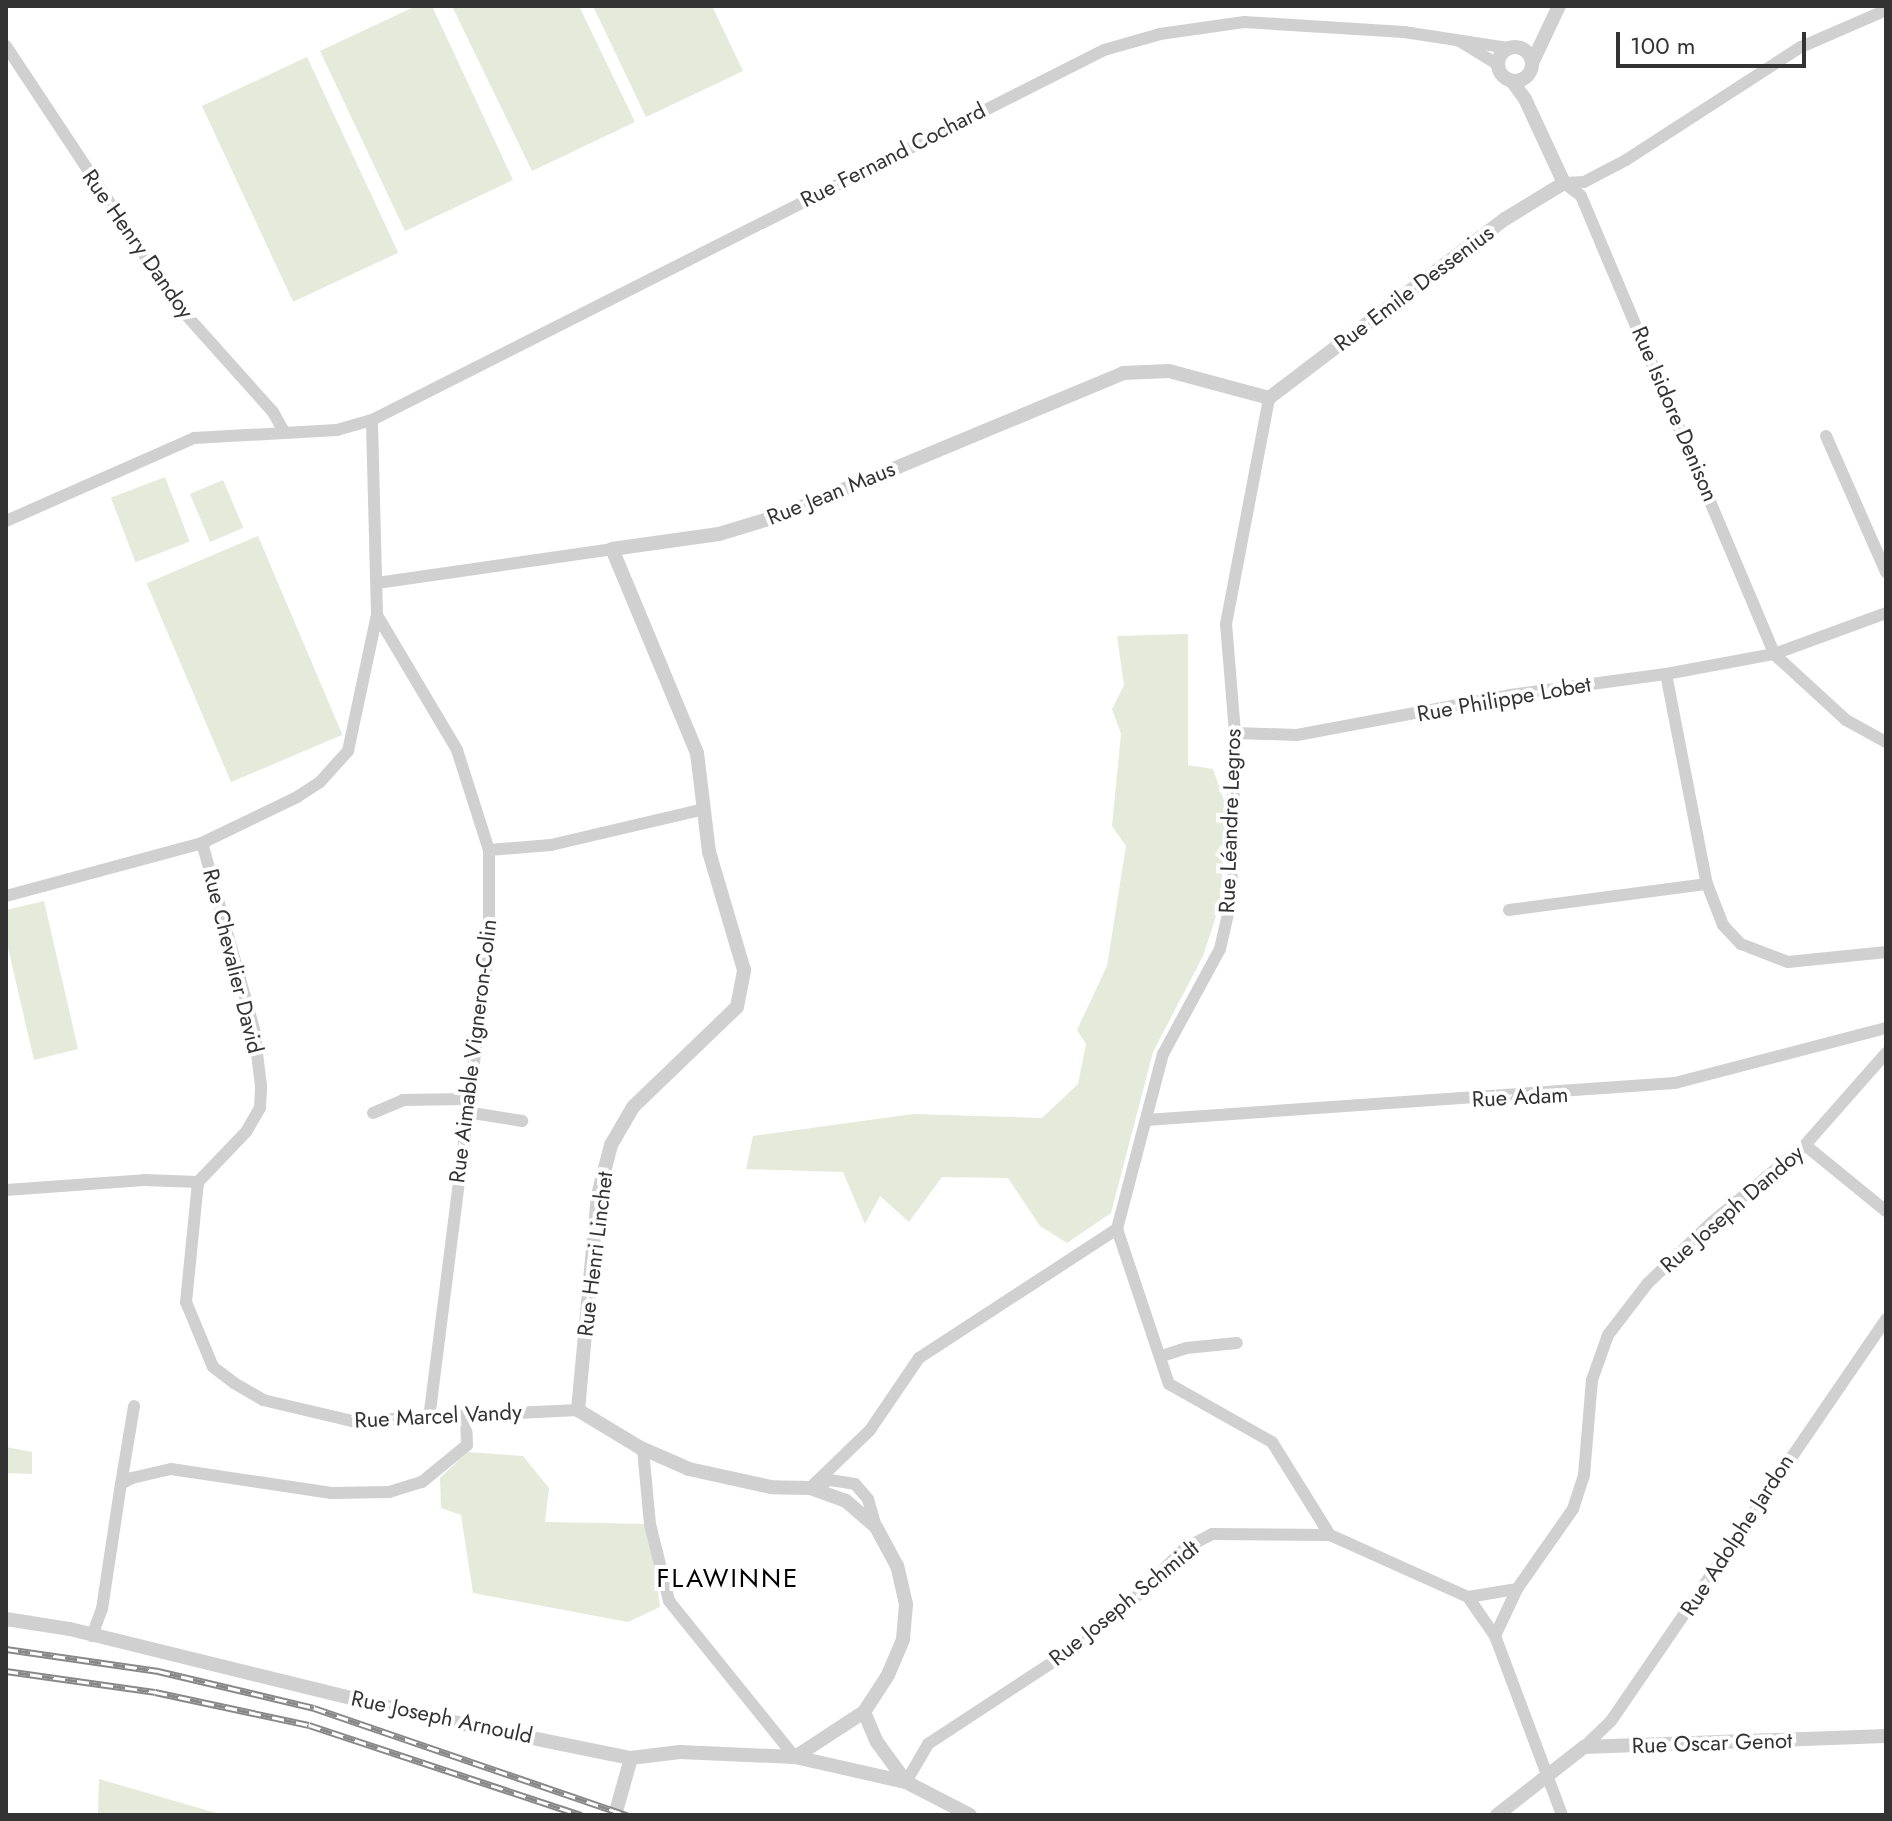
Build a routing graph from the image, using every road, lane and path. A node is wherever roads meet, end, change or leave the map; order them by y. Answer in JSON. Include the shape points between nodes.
{"nodes":[{"id":1,"x":1559,"y":6,"type":"edge"},
{"id":2,"x":1886,"y":10,"type":"edge"},
{"id":3,"x":1548,"y":32,"type":"junction"},
{"id":4,"x":1450,"y":39,"type":"junction"},
{"id":5,"x":6,"y":46,"type":"edge"},
{"id":6,"x":1515,"y":48,"type":"junction"},
{"id":7,"x":1532,"y":63,"type":"junction"},
{"id":8,"x":1497,"y":64,"type":"junction"},
{"id":9,"x":1519,"y":79,"type":"junction"},
{"id":10,"x":1564,"y":183,"type":"junction"},
{"id":11,"x":1269,"y":398,"type":"junction"},
{"id":12,"x":372,"y":420,"type":"junction"},
{"id":13,"x":284,"y":432,"type":"junction"},
{"id":14,"x":1826,"y":436,"type":"dead end"},
{"id":15,"x":6,"y":521,"type":"edge"},
{"id":16,"x":612,"y":549,"type":"junction"},
{"id":17,"x":1886,"y":572,"type":"edge"},
{"id":18,"x":377,"y":583,"type":"junction"},
{"id":19,"x":1886,"y":613,"type":"edge"},
{"id":20,"x":377,"y":615,"type":"junction"},
{"id":21,"x":1774,"y":654,"type":"junction"},
{"id":22,"x":1666,"y":674,"type":"junction"},
{"id":23,"x":1235,"y":733,"type":"junction"},
{"id":24,"x":1886,"y":742,"type":"edge"},
{"id":25,"x":704,"y":809,"type":"junction"},
{"id":26,"x":202,"y":843,"type":"junction"},
{"id":27,"x":489,"y":850,"type":"junction"},
{"id":28,"x":1707,"y":884,"type":"junction"},
{"id":29,"x":6,"y":896,"type":"edge"},
{"id":30,"x":1509,"y":910,"type":"dead end"},
{"id":31,"x":1886,"y":952,"type":"edge"},
{"id":32,"x":1886,"y":1028,"type":"edge"},
{"id":33,"x":1886,"y":1053,"type":"edge"},
{"id":34,"x":468,"y":1099,"type":"junction"},
{"id":35,"x":466,"y":1112,"type":"junction"},
{"id":36,"x":373,"y":1113,"type":"dead end"},
{"id":37,"x":1146,"y":1120,"type":"junction"},
{"id":38,"x":522,"y":1121,"type":"dead end"},
{"id":39,"x":1805,"y":1145,"type":"junction"},
{"id":40,"x":198,"y":1182,"type":"junction"},
{"id":41,"x":6,"y":1190,"type":"edge"},
{"id":42,"x":1886,"y":1211,"type":"edge"},
{"id":43,"x":1117,"y":1229,"type":"junction"},
{"id":44,"x":1886,"y":1319,"type":"edge"},
{"id":45,"x":1237,"y":1343,"type":"dead end"},
{"id":46,"x":1162,"y":1356,"type":"junction"},
{"id":47,"x":134,"y":1406,"type":"dead end"},
{"id":48,"x":578,"y":1410,"type":"junction"},
{"id":49,"x":466,"y":1416,"type":"junction"},
{"id":50,"x":429,"y":1417,"type":"junction"},
{"id":51,"x":643,"y":1450,"type":"junction"},
{"id":52,"x":121,"y":1484,"type":"junction"},
{"id":53,"x":810,"y":1488,"type":"junction"},
{"id":54,"x":1330,"y":1535,"type":"junction"},
{"id":55,"x":1517,"y":1589,"type":"junction"},
{"id":56,"x":1468,"y":1597,"type":"junction"},
{"id":57,"x":6,"y":1619,"type":"edge"},
{"id":58,"x":92,"y":1636,"type":"junction"},
{"id":59,"x":1495,"y":1636,"type":"junction"},
{"id":60,"x":864,"y":1712,"type":"junction"},
{"id":61,"x":1886,"y":1736,"type":"edge"},
{"id":62,"x":1584,"y":1747,"type":"junction"},
{"id":63,"x":795,"y":1757,"type":"junction"},
{"id":64,"x":631,"y":1758,"type":"junction"},
{"id":65,"x":1546,"y":1773,"type":"junction"},
{"id":66,"x":906,"y":1782,"type":"junction"},
{"id":67,"x":618,"y":1808,"type":"edge"},
{"id":68,"x":970,"y":1815,"type":"edge"},
{"id":69,"x":1497,"y":1815,"type":"edge"},
{"id":70,"x":1562,"y":1815,"type":"edge"}],
"edges":[{"from":1,"to":3,"type":"street"},
{"from":2,"to":10,"type":"street","via":[[1801,47],[1626,160],[1584,182]]},
{"from":3,"to":6,"type":"street"},
{"from":3,"to":7,"type":"street"},
{"from":4,"to":6,"type":"street","name":"Rue Fernand Cochard"},
{"from":4,"to":8,"type":"street","name":"Rue Fernand Cochard","via":[[1474,47]]},
{"from":4,"to":12,"type":"street","name":"Rue Fernand Cochard","via":[[1244,22],[1104,50]]},
{"from":5,"to":13,"type":"street","name":"Rue Henry Dandoy","via":[[179,307],[263,400]]},
{"from":6,"to":7,"type":"street"},
{"from":6,"to":8,"type":"street"},
{"from":7,"to":9,"type":"street"},
{"from":8,"to":9,"type":"street","via":[[1501,75]]},
{"from":9,"to":10,"type":"street"},
{"from":10,"to":11,"type":"street","name":"Rue Emile Dessenius","via":[[1505,219]]},
{"from":10,"to":21,"type":"street","name":"Rue Isidore Denison","via":[[1581,196]]},
{"from":11,"to":16,"type":"street","name":"Rue Jean Maus","via":[[1169,371],[1123,373],[785,514],[719,534]]},
{"from":11,"to":23,"type":"street","name":"Rue Léandre Legros","via":[[1226,624]]},
{"from":12,"to":13,"type":"street","name":"Rue Fernand Cochard","via":[[337,430]]},
{"from":12,"to":18,"type":"street","name":"Rue Chevalier David"},
{"from":13,"to":15,"type":"street","name":"Rue Fernand Cochard","via":[[204,436],[165,448]]},
{"from":14,"to":17,"type":"street"},
{"from":16,"to":18,"type":"street","name":"Rue Jean Maus"},
{"from":16,"to":25,"type":"street","name":"Rue Henri Linchet","via":[[697,753]]},
{"from":18,"to":20,"type":"street","name":"Rue Chevalier David"},
{"from":19,"to":21,"type":"street","name":"Rue Philippe Lobet"},
{"from":20,"to":26,"type":"street","name":"Rue Chevalier David","via":[[348,751],[320,782],[297,797]]},
{"from":20,"to":27,"type":"street","name":"Rue Aimable Vigneron-Colin","via":[[457,750]]},
{"from":21,"to":22,"type":"street","name":"Rue Philippe Lobet"},
{"from":21,"to":24,"type":"street","via":[[1846,720]]},
{"from":22,"to":23,"type":"street","name":"Rue Philippe Lobet","via":[[1510,695],[1310,733]]},
{"from":22,"to":28,"type":"street"},
{"from":23,"to":37,"type":"street","name":"Rue Léandre Legros","via":[[1231,901],[1220,949],[1163,1054]]},
{"from":25,"to":27,"type":"street","via":[[551,845]]},
{"from":25,"to":48,"type":"street","name":"Rue Henri Linchet","via":[[709,852],[739,942],[744,970],[740,998],[717,1032],[633,1107],[611,1145],[598,1195]]},
{"from":26,"to":29,"type":"street"},
{"from":26,"to":40,"type":"street","name":"Rue Chevalier David","via":[[254,1029],[261,1086],[260,1108],[246,1132]]},
{"from":27,"to":34,"type":"street","name":"Rue Aimable Vigneron-Colin","via":[[489,944]]},
{"from":28,"to":30,"type":"street"},
{"from":28,"to":31,"type":"street","via":[[1723,925],[1741,944],[1765,957],[1788,962]]},
{"from":32,"to":37,"type":"street","name":"Rue Adam","via":[[1675,1083],[1598,1093]]},
{"from":33,"to":39,"type":"street","name":"Rue Joseph Dandoy"},
{"from":34,"to":35,"type":"street","name":"Rue Aimable Vigneron-Colin"},
{"from":34,"to":36,"type":"street","via":[[403,1100]]},
{"from":35,"to":38,"type":"street"},
{"from":35,"to":50,"type":"street","name":"Rue Aimable Vigneron-Colin"},
{"from":37,"to":43,"type":"street","name":"Rue Léandre Legros"},
{"from":39,"to":42,"type":"street"},
{"from":39,"to":55,"type":"street","name":"Rue Joseph Dandoy","via":[[1648,1283],[1608,1335],[1592,1380],[1584,1475],[1573,1509]]},
{"from":40,"to":41,"type":"street","via":[[144,1180]]},
{"from":40,"to":50,"type":"street","name":"Rue Marcel Vandy","via":[[186,1302],[213,1367],[263,1400],[324,1417]]},
{"from":43,"to":46,"type":"street"},
{"from":43,"to":53,"type":"street","via":[[919,1358],[870,1430]]},
{"from":44,"to":62,"type":"street","name":"Rue Adolphe Jardon","via":[[1611,1721]]},
{"from":45,"to":46,"type":"street"},
{"from":46,"to":54,"type":"street","via":[[1169,1384],[1272,1442]]},
{"from":47,"to":52,"type":"street"},
{"from":48,"to":49,"type":"street","name":"Rue Marcel Vandy"},
{"from":48,"to":51,"type":"street"},
{"from":49,"to":50,"type":"street","name":"Rue Marcel Vandy"},
{"from":49,"to":52,"type":"street","via":[[467,1445],[422,1482],[389,1492],[331,1493],[171,1469]]},
{"from":51,"to":53,"type":"street","via":[[739,1482]]},
{"from":51,"to":63,"type":"street","via":[[650,1524],[669,1601]]},
{"from":52,"to":58,"type":"street","via":[[102,1609]]},
{"from":53,"to":60,"type":"street","via":[[846,1501],[876,1527],[897,1566],[906,1604],[903,1639]]},
{"from":54,"to":56,"type":"street","name":"Rue Joseph Schmidt"},
{"from":54,"to":66,"type":"street","name":"Rue Joseph Schmidt","via":[[1212,1534],[1185,1548],[1129,1604],[1062,1656],[928,1744]]},
{"from":55,"to":56,"type":"street"},
{"from":55,"to":59,"type":"street","name":"Rue Joseph Dandoy"},
{"from":56,"to":59,"type":"street"},
{"from":57,"to":58,"type":"street","name":"Rue Joseph Arnould"},
{"from":58,"to":64,"type":"street","name":"Rue Joseph Arnould","via":[[424,1716]]},
{"from":59,"to":65,"type":"street"},
{"from":60,"to":63,"type":"street"},
{"from":60,"to":66,"type":"street","via":[[877,1742]]},
{"from":61,"to":62,"type":"street","name":"Rue Oscar Genot"},
{"from":62,"to":65,"type":"street"},
{"from":63,"to":64,"type":"street","name":"Rue Joseph Arnould","via":[[680,1752]]},
{"from":63,"to":66,"type":"street","name":"Rue Joseph Arnould"},
{"from":64,"to":67,"type":"street"},
{"from":65,"to":69,"type":"street"},
{"from":65,"to":70,"type":"street"},
{"from":66,"to":68,"type":"street"}]}
